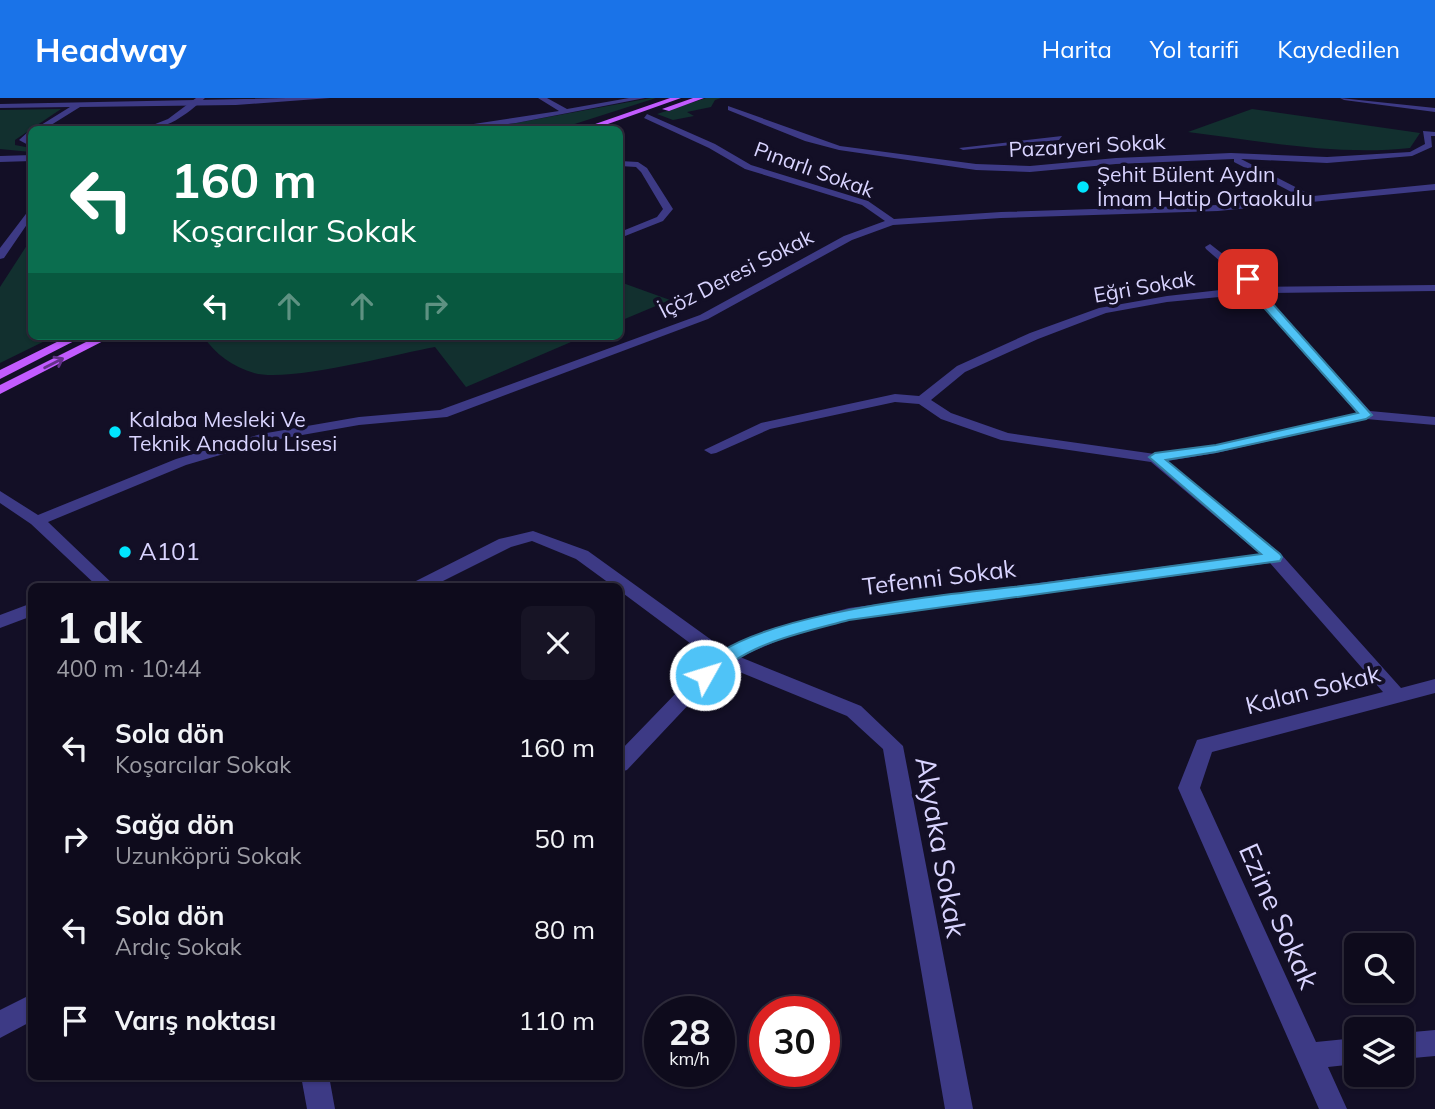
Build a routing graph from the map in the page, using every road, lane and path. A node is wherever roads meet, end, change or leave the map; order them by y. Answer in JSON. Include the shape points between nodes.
{"nodes":[{"id":1,"x":326,"y":98,"type":"edge"},
{"id":2,"x":542,"y":98,"type":"edge"},
{"id":3,"x":642,"y":98,"type":"edge"},
{"id":4,"x":677,"y":98,"type":"edge"},
{"id":5,"x":700,"y":98,"type":"edge"},
{"id":6,"x":1344,"y":98,"type":"edge"},
{"id":7,"x":199,"y":100,"type":"edge"},
{"id":8,"x":239,"y":100,"type":"edge"},
{"id":9,"x":133,"y":101,"type":"edge"},
{"id":10,"x":0,"y":106,"type":"edge"},
{"id":11,"x":77,"y":106,"type":"junction"},
{"id":12,"x":731,"y":108,"type":"dead end"},
{"id":13,"x":1435,"y":110,"type":"edge"},
{"id":14,"x":566,"y":112,"type":"junction"},
{"id":15,"x":647,"y":116,"type":"junction"},
{"id":16,"x":44,"y":126,"type":"edge"},
{"id":17,"x":156,"y":126,"type":"edge"},
{"id":18,"x":467,"y":126,"type":"edge"},
{"id":19,"x":594,"y":126,"type":"edge"},
{"id":20,"x":618,"y":126,"type":"edge"},
{"id":21,"x":1435,"y":134,"type":"edge"},
{"id":22,"x":1059,"y":138,"type":"dead end"},
{"id":23,"x":962,"y":148,"type":"dead end"},
{"id":24,"x":1231,"y":156,"type":"junction"},
{"id":25,"x":28,"y":158,"type":"edge"},
{"id":26,"x":0,"y":159,"type":"edge"},
{"id":27,"x":623,"y":164,"type":"edge"},
{"id":28,"x":1435,"y":187,"type":"edge"},
{"id":29,"x":1310,"y":198,"type":"junction"},
{"id":30,"x":28,"y":215,"type":"edge"},
{"id":31,"x":892,"y":222,"type":"junction"},
{"id":32,"x":623,"y":234,"type":"edge"},
{"id":33,"x":1210,"y":247,"type":"dead end"},
{"id":34,"x":0,"y":256,"type":"edge"},
{"id":35,"x":1435,"y":288,"type":"edge"},
{"id":36,"x":1254,"y":290,"type":"junction"},
{"id":37,"x":70,"y":340,"type":"edge"},
{"id":38,"x":99,"y":340,"type":"edge"},
{"id":39,"x":0,"y":374,"type":"edge"},
{"id":40,"x":0,"y":390,"type":"edge"},
{"id":41,"x":922,"y":400,"type":"junction"},
{"id":42,"x":1366,"y":415,"type":"junction"},
{"id":43,"x":1435,"y":421,"type":"edge"},
{"id":44,"x":712,"y":450,"type":"dead end"},
{"id":45,"x":1155,"y":457,"type":"junction"},
{"id":46,"x":0,"y":496,"type":"edge"},
{"id":47,"x":37,"y":522,"type":"junction"},
{"id":48,"x":1274,"y":557,"type":"junction"},
{"id":49,"x":96,"y":583,"type":"edge"},
{"id":50,"x":426,"y":583,"type":"edge"},
{"id":51,"x":620,"y":583,"type":"edge"},
{"id":52,"x":623,"y":585,"type":"edge"},
{"id":53,"x":28,"y":610,"type":"edge"},
{"id":54,"x":0,"y":622,"type":"edge"},
{"id":55,"x":722,"y":657,"type":"junction"},
{"id":56,"x":1435,"y":686,"type":"edge"},
{"id":57,"x":1396,"y":696,"type":"junction"},
{"id":58,"x":1204,"y":746,"type":"joint"},
{"id":59,"x":623,"y":761,"type":"edge"},
{"id":60,"x":28,"y":1008,"type":"edge"},
{"id":61,"x":0,"y":1026,"type":"edge"},
{"id":62,"x":1435,"y":1043,"type":"edge"},
{"id":63,"x":1414,"y":1045,"type":"edge"},
{"id":64,"x":1344,"y":1052,"type":"edge"},
{"id":65,"x":1309,"y":1056,"type":"junction"},
{"id":66,"x":316,"y":1080,"type":"edge"},
{"id":67,"x":321,"y":1109,"type":"edge"},
{"id":68,"x":959,"y":1109,"type":"edge"},
{"id":69,"x":1333,"y":1109,"type":"edge"}],
"edges":[{"from":1,"to":8,"type":"street"},
{"from":2,"to":14,"type":"street"},
{"from":3,"to":14,"type":"street"},
{"from":4,"to":19,"type":"main road"},
{"from":5,"to":15,"type":"main road"},
{"from":6,"to":13,"type":"street"},
{"from":7,"to":8,"type":"street"},
{"from":7,"to":9,"type":"street"},
{"from":7,"to":17,"type":"street"},
{"from":9,"to":11,"type":"street"},
{"from":10,"to":11,"type":"street"},
{"from":11,"to":16,"type":"street"},
{"from":12,"to":24,"type":"street","name":"Pazaryeri Sokak","via":[[839,148],[976,167],[1030,169]]},
{"from":14,"to":18,"type":"street"},
{"from":15,"to":20,"type":"main road"},
{"from":15,"to":31,"type":"street","name":"Pınarlı Sokak","via":[[748,167],[865,203]]},
{"from":21,"to":24,"type":"street","name":"Pazaryeri Sokak","via":[[1426,133],[1429,145],[1412,154],[1327,160]]},
{"from":22,"to":23,"type":"street"},
{"from":24,"to":29,"type":"street"},
{"from":25,"to":26,"type":"street"},
{"from":27,"to":32,"type":"street","via":[[644,170],[668,209],[660,219]]},
{"from":28,"to":29,"type":"street","name":"İçöz Deresi Sokak"},
{"from":29,"to":31,"type":"street","name":"İçöz Deresi Sokak","via":[[1218,208]]},
{"from":30,"to":34,"type":"street"},
{"from":31,"to":47,"type":"street","name":"İçöz Deresi Sokak","via":[[848,239],[704,317],[455,410],[266,437],[181,462]]},
{"from":33,"to":36,"type":"street","via":[[1248,279]]},
{"from":35,"to":36,"type":"street","name":"Eğri Sokak"},
{"from":36,"to":41,"type":"street","name":"Eğri Sokak","via":[[1103,310],[961,369]]},
{"from":36,"to":42,"type":"street"},
{"from":37,"to":39,"type":"main road"},
{"from":40,"to":38,"type":"main road","one_way":true},
{"from":41,"to":44,"type":"street","via":[[895,398],[831,410],[766,426]]},
{"from":41,"to":45,"type":"street","via":[[946,416],[1006,437]]},
{"from":42,"to":43,"type":"street"},
{"from":42,"to":45,"type":"street","via":[[1216,449]]},
{"from":45,"to":48,"type":"street"},
{"from":46,"to":47,"type":"street"},
{"from":47,"to":49,"type":"street"},
{"from":48,"to":55,"type":"street","name":"Tefenni Sokak","via":[[849,614],[780,632]]},
{"from":48,"to":57,"type":"street"},
{"from":50,"to":51,"type":"street","name":"Akyaka Sokak","via":[[505,542],[533,536],[582,555]]},
{"from":52,"to":55,"type":"street","name":"Akyaka Sokak"},
{"from":53,"to":54,"type":"street"},
{"from":55,"to":59,"type":"street","name":"Tefenni Sokak"},
{"from":55,"to":68,"type":"street","name":"Akyaka Sokak","via":[[854,711],[893,746]]},
{"from":56,"to":57,"type":"street","name":"Kalan Sokak"},
{"from":57,"to":58,"type":"street","name":"Kalan Sokak"},
{"from":58,"to":65,"type":"street","name":"Ezine Sokak","via":[[1189,788]]},
{"from":60,"to":61,"type":"street"},
{"from":62,"to":63,"type":"street"},
{"from":64,"to":65,"type":"street"},
{"from":65,"to":69,"type":"street","name":"Ezine Sokak"},
{"from":66,"to":67,"type":"street"}]}
